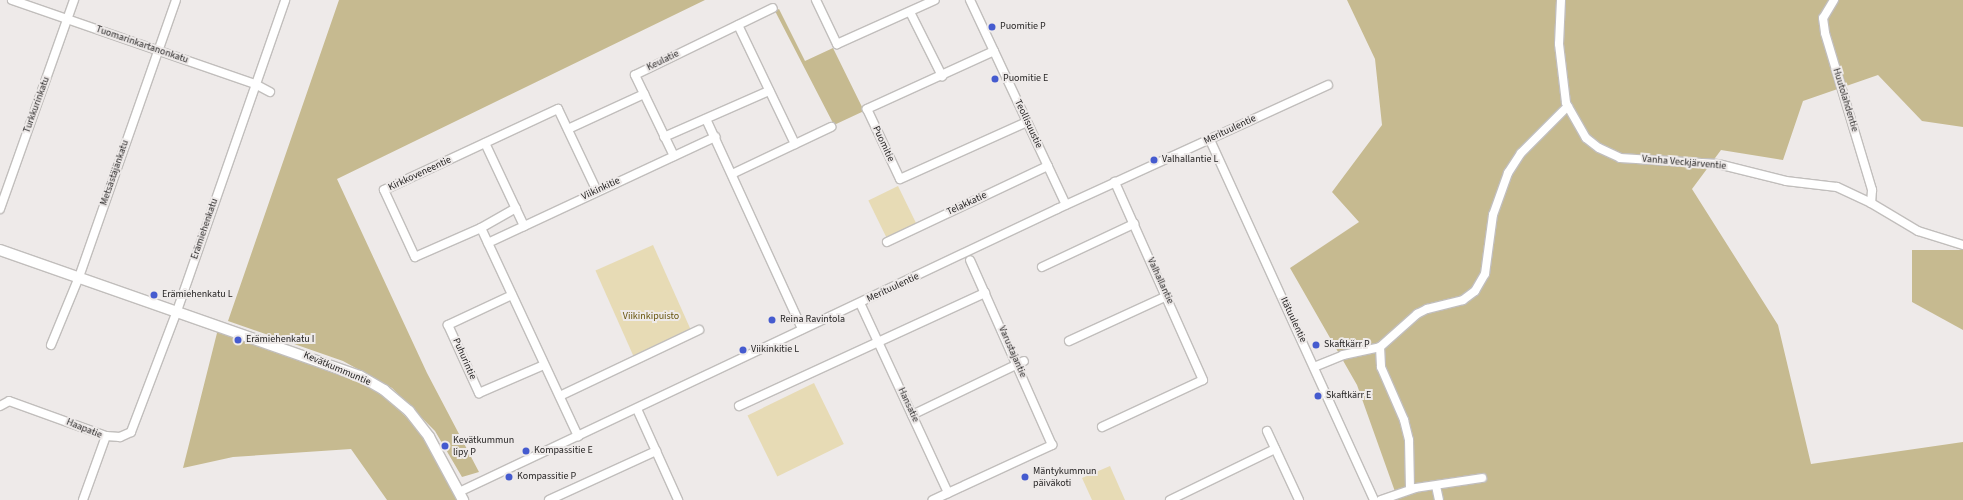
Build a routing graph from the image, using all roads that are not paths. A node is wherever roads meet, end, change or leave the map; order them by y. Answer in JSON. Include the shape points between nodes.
{"nodes":[{"id":1,"x":12,"y":0,"type":"edge"},
{"id":2,"x":74,"y":0,"type":"edge"},
{"id":3,"x":176,"y":0,"type":"edge"},
{"id":4,"x":285,"y":0,"type":"edge"},
{"id":5,"x":816,"y":0,"type":"edge"},
{"id":6,"x":935,"y":0,"type":"edge"},
{"id":7,"x":970,"y":0,"type":"edge"},
{"id":8,"x":1562,"y":0,"type":"edge"},
{"id":9,"x":1834,"y":0,"type":"edge"},
{"id":10,"x":773,"y":8,"type":"dead end"},
{"id":11,"x":910,"y":12,"type":"junction"},
{"id":12,"x":68,"y":19,"type":"junction"},
{"id":13,"x":738,"y":25,"type":"junction"},
{"id":14,"x":158,"y":51,"type":"junction"},
{"id":15,"x":994,"y":51,"type":"junction"},
{"id":16,"x":942,"y":76,"type":"junction"},
{"id":17,"x":255,"y":84,"type":"junction"},
{"id":18,"x":1328,"y":85,"type":"dead end"},
{"id":19,"x":769,"y":91,"type":"junction"},
{"id":20,"x":270,"y":92,"type":"dead end"},
{"id":21,"x":644,"y":94,"type":"junction"},
{"id":22,"x":1568,"y":106,"type":"junction"},
{"id":23,"x":706,"y":119,"type":"junction"},
{"id":24,"x":1027,"y":122,"type":"junction"},
{"id":25,"x":832,"y":128,"type":"dead end"},
{"id":26,"x":568,"y":129,"type":"junction"},
{"id":27,"x":664,"y":137,"type":"junction"},
{"id":28,"x":715,"y":137,"type":"junction"},
{"id":29,"x":1210,"y":140,"type":"junction"},
{"id":30,"x":485,"y":143,"type":"junction"},
{"id":31,"x":794,"y":144,"type":"junction"},
{"id":32,"x":674,"y":156,"type":"junction"},
{"id":33,"x":1048,"y":166,"type":"junction"},
{"id":34,"x":732,"y":174,"type":"junction"},
{"id":35,"x":1115,"y":182,"type":"junction"},
{"id":36,"x":597,"y":191,"type":"junction"},
{"id":37,"x":1871,"y":203,"type":"junction"},
{"id":38,"x":1066,"y":205,"type":"junction"},
{"id":39,"x":516,"y":208,"type":"junction"},
{"id":40,"x":0,"y":209,"type":"edge"},
{"id":41,"x":1134,"y":224,"type":"junction"},
{"id":42,"x":524,"y":226,"type":"junction"},
{"id":43,"x":481,"y":228,"type":"junction"},
{"id":44,"x":887,"y":242,"type":"dead end"},
{"id":45,"x":488,"y":243,"type":"junction"},
{"id":46,"x":1963,"y":245,"type":"edge"},
{"id":47,"x":0,"y":250,"type":"edge"},
{"id":48,"x":970,"y":260,"type":"dead end"},
{"id":49,"x":1042,"y":267,"type":"dead end"},
{"id":50,"x":79,"y":277,"type":"junction"},
{"id":51,"x":985,"y":293,"type":"junction"},
{"id":52,"x":512,"y":295,"type":"junction"},
{"id":53,"x":1167,"y":296,"type":"junction"},
{"id":54,"x":860,"y":303,"type":"junction"},
{"id":55,"x":177,"y":310,"type":"junction"},
{"id":56,"x":802,"y":329,"type":"junction"},
{"id":57,"x":699,"y":330,"type":"dead end"},
{"id":58,"x":1069,"y":341,"type":"dead end"},
{"id":59,"x":878,"y":342,"type":"junction"},
{"id":60,"x":51,"y":345,"type":"dead end"},
{"id":61,"x":1380,"y":347,"type":"junction"},
{"id":62,"x":1021,"y":363,"type":"junction"},
{"id":63,"x":544,"y":365,"type":"junction"},
{"id":64,"x":1314,"y":367,"type":"junction"},
{"id":65,"x":560,"y":396,"type":"junction"},
{"id":66,"x":0,"y":406,"type":"edge"},
{"id":67,"x":739,"y":406,"type":"dead end"},
{"id":68,"x":637,"y":409,"type":"junction"},
{"id":69,"x":912,"y":415,"type":"junction"},
{"id":70,"x":1102,"y":427,"type":"dead end"},
{"id":71,"x":1267,"y":432,"type":"dead end"},
{"id":72,"x":106,"y":436,"type":"junction"},
{"id":73,"x":578,"y":436,"type":"junction"},
{"id":74,"x":1275,"y":450,"type":"junction"},
{"id":75,"x":656,"y":451,"type":"junction"},
{"id":76,"x":1482,"y":478,"type":"dead end"},
{"id":77,"x":1436,"y":486,"type":"junction"},
{"id":78,"x":1410,"y":489,"type":"junction"},
{"id":79,"x":948,"y":493,"type":"junction"},
{"id":80,"x":461,"y":496,"type":"edge"},
{"id":81,"x":83,"y":500,"type":"edge"},
{"id":82,"x":550,"y":500,"type":"edge"},
{"id":83,"x":678,"y":500,"type":"edge"},
{"id":84,"x":934,"y":500,"type":"edge"},
{"id":85,"x":1170,"y":500,"type":"edge"},
{"id":86,"x":1299,"y":500,"type":"edge"},
{"id":87,"x":1374,"y":500,"type":"edge"},
{"id":88,"x":1381,"y":500,"type":"edge"},
{"id":89,"x":1439,"y":500,"type":"edge"}],
"edges":[{"from":1,"to":12,"type":"street","name":"Tuomarinkartanonkatu"},
{"from":2,"to":12,"type":"street","name":"Turkkurinkatu"},
{"from":3,"to":14,"type":"street","name":"Metsästäjänkatu"},
{"from":4,"to":17,"type":"street","name":"Erämiehenkatu"},
{"from":5,"to":11,"type":"street","via":[[837,44]]},
{"from":6,"to":11,"type":"street"},
{"from":7,"to":15,"type":"street","name":"Teollisuustie"},
{"from":8,"to":22,"type":"street","name":"Vanha Veckjärventie","via":[[1559,44]]},
{"from":9,"to":37,"type":"street","name":"Huutolahdentie","via":[[1823,18],[1825,33],[1872,190]]},
{"from":10,"to":13,"type":"street","name":"Keulatie"},
{"from":11,"to":16,"type":"street"},
{"from":12,"to":14,"type":"street","name":"Tuomarinkartanonkatu"},
{"from":12,"to":40,"type":"street","name":"Turkkurinkatu"},
{"from":13,"to":19,"type":"street"},
{"from":13,"to":21,"type":"street","name":"Keulatie","via":[[635,75]]},
{"from":14,"to":17,"type":"street","name":"Tuomarinkartanonkatu"},
{"from":14,"to":50,"type":"street","name":"Metsästäjänkatu"},
{"from":15,"to":16,"type":"street","name":"Puomitie"},
{"from":15,"to":24,"type":"street","name":"Teollisuustie"},
{"from":16,"to":24,"type":"street","name":"Puomitie","via":[[867,109],[900,179]]},
{"from":17,"to":20,"type":"street","name":"Tuomarinkartanonkatu"},
{"from":17,"to":55,"type":"street","name":"Erämiehenkatu"},
{"from":18,"to":29,"type":"street","name":"Merituulentie"},
{"from":19,"to":23,"type":"street"},
{"from":19,"to":31,"type":"street"},
{"from":21,"to":26,"type":"street"},
{"from":21,"to":27,"type":"street","name":"Keulatie"},
{"from":22,"to":37,"type":"street","name":"Vanha Veckjärventie","via":[[1586,138],[1620,158],[1718,164],[1786,181],[1838,187]]},
{"from":22,"to":61,"type":"street","via":[[1521,153],[1508,173],[1493,215],[1485,274],[1475,292],[1463,300],[1417,314]]},
{"from":23,"to":27,"type":"street"},
{"from":23,"to":28,"type":"street"},
{"from":24,"to":33,"type":"street","name":"Teollisuustie"},
{"from":25,"to":31,"type":"street"},
{"from":26,"to":30,"type":"street","name":"Kirkkoveneentie","via":[[558,109]]},
{"from":26,"to":36,"type":"street"},
{"from":27,"to":32,"type":"street","name":"Keulatie"},
{"from":28,"to":32,"type":"street","name":"Viikinkitie"},
{"from":28,"to":34,"type":"street"},
{"from":29,"to":35,"type":"street","name":"Merituulentie"},
{"from":29,"to":64,"type":"street","name":"Itätuulentie"},
{"from":30,"to":39,"type":"street"},
{"from":30,"to":43,"type":"street","name":"Kirkkoveneentie","via":[[384,190],[415,257]]},
{"from":31,"to":34,"type":"street"},
{"from":32,"to":36,"type":"street","name":"Viikinkitie"},
{"from":33,"to":38,"type":"street","name":"Teollisuustie"},
{"from":33,"to":44,"type":"street","name":"Telakkatie"},
{"from":34,"to":56,"type":"street"},
{"from":35,"to":38,"type":"street","name":"Merituulentie"},
{"from":35,"to":41,"type":"street","name":"Valhallantie"},
{"from":36,"to":42,"type":"street","name":"Viikinkitie"},
{"from":37,"to":46,"type":"street","name":"Vanha Veckjärventie","via":[[1918,231]]},
{"from":38,"to":54,"type":"street","name":"Merituulentie"},
{"from":39,"to":42,"type":"street"},
{"from":39,"to":43,"type":"street","name":"Kirkkoveneentie"},
{"from":41,"to":49,"type":"street"},
{"from":41,"to":53,"type":"street","name":"Valhallantie"},
{"from":42,"to":45,"type":"street","name":"Viikinkitie"},
{"from":43,"to":45,"type":"street"},
{"from":45,"to":52,"type":"street"},
{"from":47,"to":50,"type":"street","name":"Kevätkummuntie"},
{"from":48,"to":51,"type":"street","name":"Varustajantie"},
{"from":50,"to":55,"type":"street","name":"Kevätkummuntie"},
{"from":50,"to":60,"type":"street","name":"Metsästäjänkatu"},
{"from":51,"to":59,"type":"street"},
{"from":51,"to":62,"type":"street","name":"Varustajantie"},
{"from":52,"to":63,"type":"street"},
{"from":52,"to":63,"type":"street","name":"Puhurintie","via":[[448,325],[479,393]]},
{"from":53,"to":58,"type":"street"},
{"from":53,"to":70,"type":"street","name":"Valhallantie","via":[[1203,380]]},
{"from":54,"to":56,"type":"street","name":"Merituulentie"},
{"from":54,"to":59,"type":"street","name":"Hansatie"},
{"from":55,"to":72,"type":"street","name":"Erämiehenkatu","via":[[131,432],[120,437]]},
{"from":55,"to":80,"type":"street","name":"Kevätkummuntie","via":[[333,365],[384,390],[422,426]]},
{"from":56,"to":68,"type":"street","name":"Merituulentie"},
{"from":57,"to":65,"type":"street"},
{"from":59,"to":67,"type":"street"},
{"from":59,"to":69,"type":"street","name":"Hansatie"},
{"from":61,"to":64,"type":"street","via":[[1343,356]]},
{"from":61,"to":78,"type":"street","via":[[1381,367],[1404,420],[1409,440]]},
{"from":62,"to":69,"type":"street"},
{"from":62,"to":79,"type":"street","name":"Varustajantie","via":[[1052,445]]},
{"from":63,"to":65,"type":"street"},
{"from":64,"to":87,"type":"street","name":"Itätuulentie"},
{"from":65,"to":73,"type":"street"},
{"from":66,"to":72,"type":"street","name":"Haapatie","via":[[9,401]]},
{"from":68,"to":73,"type":"street","name":"Merituulentie"},
{"from":68,"to":75,"type":"street"},
{"from":69,"to":79,"type":"street","name":"Hansatie"},
{"from":71,"to":74,"type":"street"},
{"from":72,"to":81,"type":"street","name":"Haapatie"},
{"from":73,"to":80,"type":"street","name":"Merituulentie"},
{"from":74,"to":85,"type":"street"},
{"from":74,"to":86,"type":"street"},
{"from":75,"to":82,"type":"street"},
{"from":75,"to":83,"type":"street"},
{"from":76,"to":77,"type":"street"},
{"from":77,"to":78,"type":"street"},
{"from":77,"to":89,"type":"street"},
{"from":78,"to":88,"type":"street"},
{"from":79,"to":84,"type":"street"}]}
